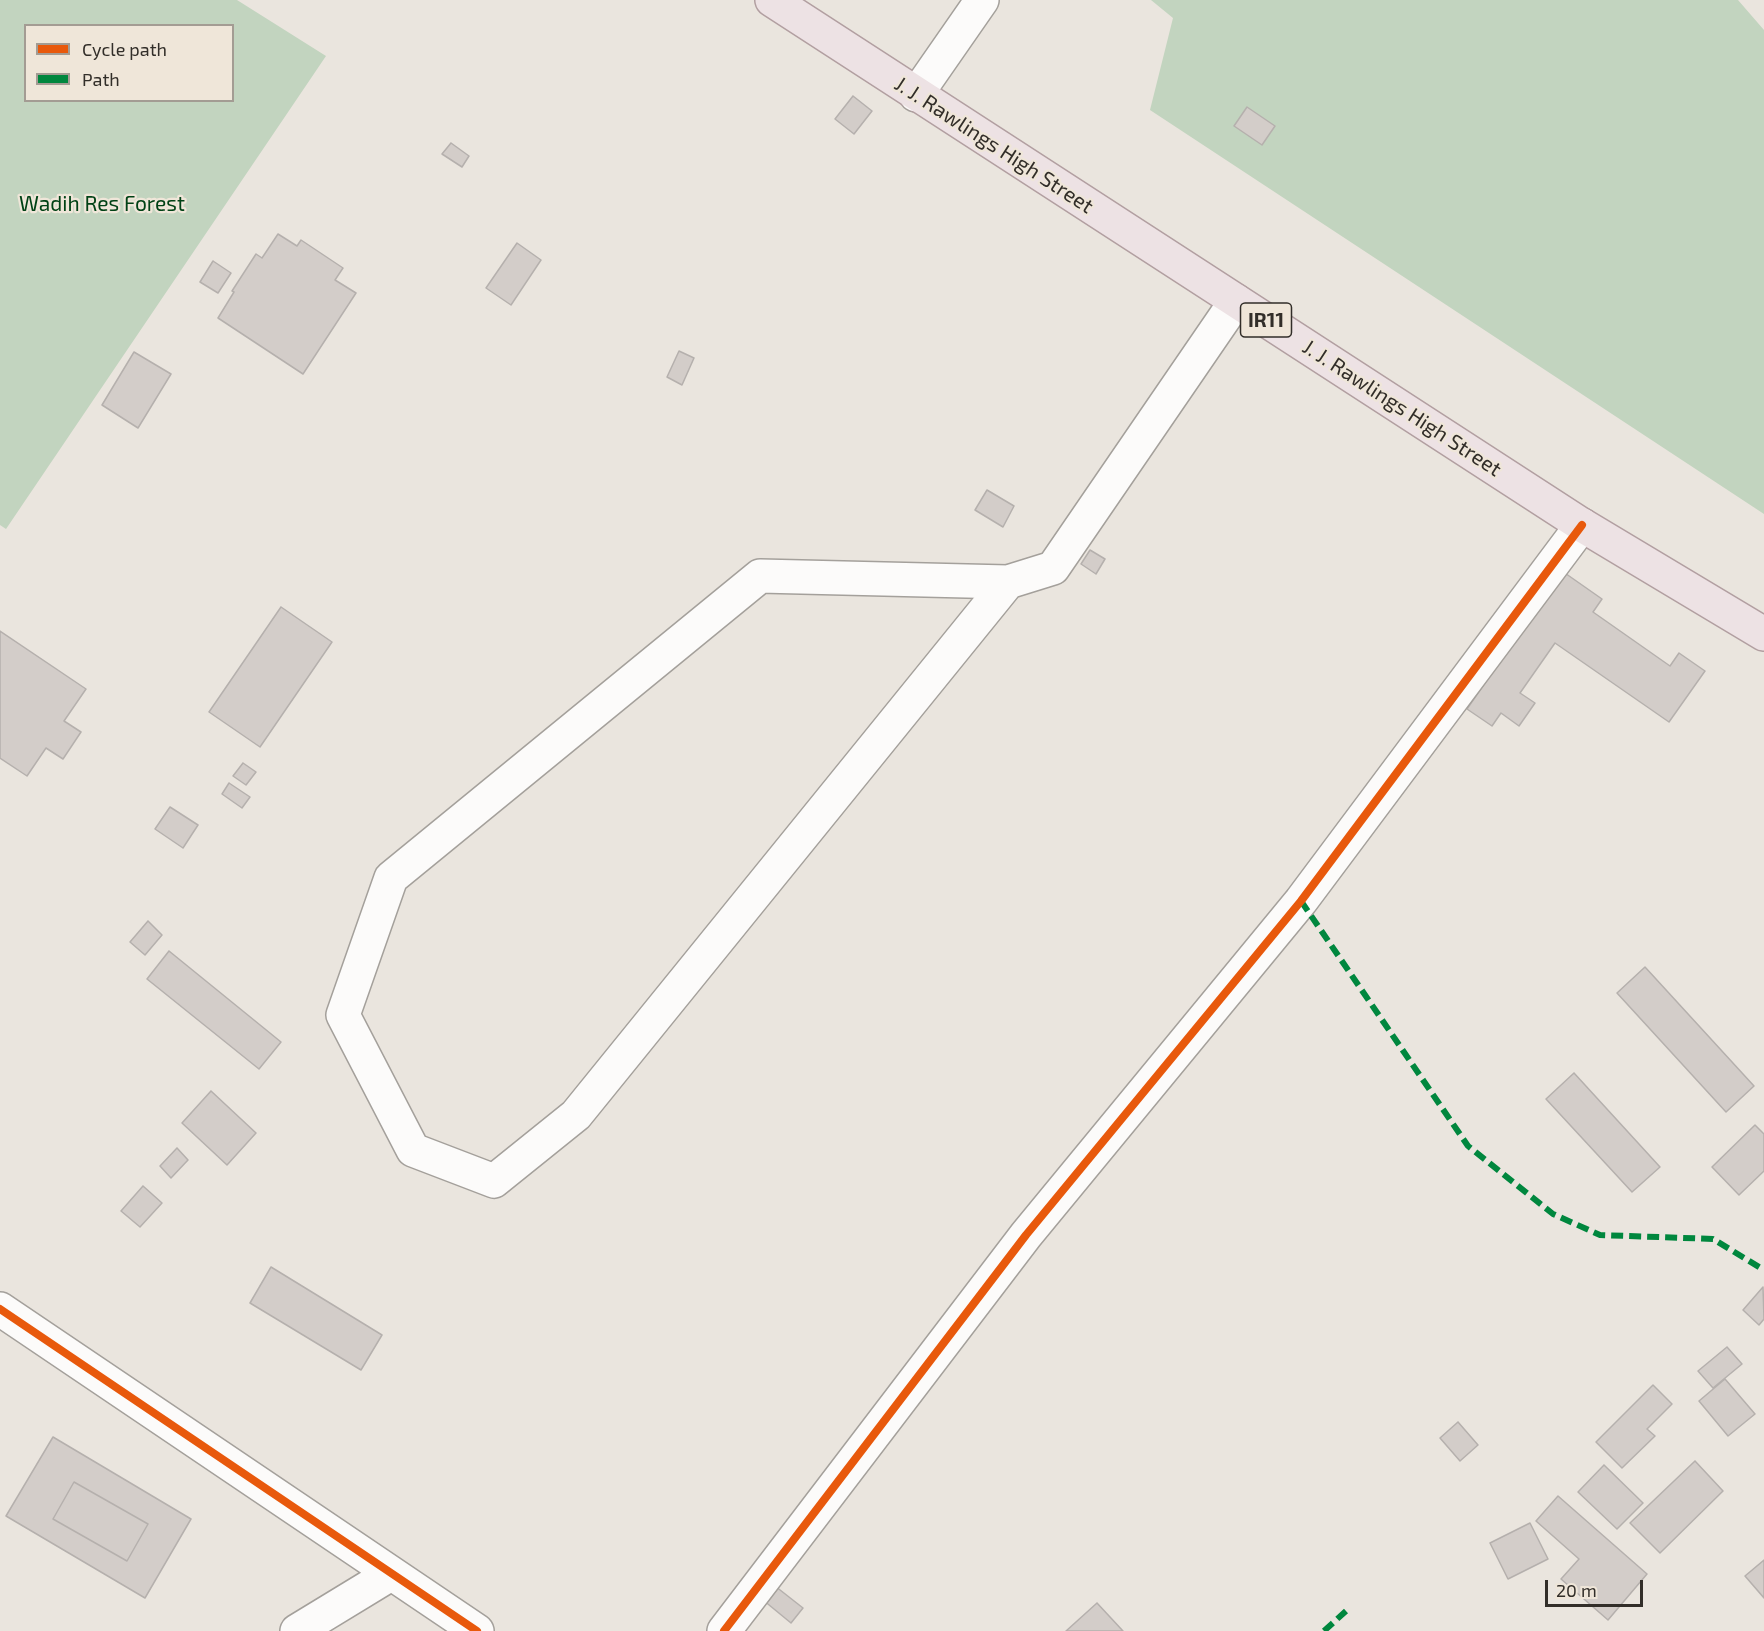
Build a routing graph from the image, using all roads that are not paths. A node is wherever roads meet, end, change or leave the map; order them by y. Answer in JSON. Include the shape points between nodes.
{"nodes":[{"id":1,"x":772,"y":0,"type":"edge"},
{"id":2,"x":982,"y":0,"type":"edge"},
{"id":3,"x":916,"y":94,"type":"junction"},
{"id":4,"x":1236,"y":301,"type":"junction"},
{"id":5,"x":1582,"y":525,"type":"junction"},
{"id":6,"x":1008,"y":582,"type":"junction"},
{"id":7,"x":1764,"y":634,"type":"edge"},
{"id":8,"x":0,"y":1309,"type":"edge"},
{"id":9,"x":389,"y":1575,"type":"junction"},
{"id":10,"x":297,"y":1631,"type":"edge"},
{"id":11,"x":477,"y":1631,"type":"edge"},
{"id":12,"x":724,"y":1631,"type":"edge"}],
"edges":[{"from":1,"to":3,"type":"main road","name":"J. J. Rawlings High Street","number":"IR11"},
{"from":2,"to":3,"type":"street"},
{"from":3,"to":4,"type":"main road","name":"J. J. Rawlings High Street","number":"IR11"},
{"from":4,"to":5,"type":"main road","name":"J. J. Rawlings High Street","number":"IR11"},
{"from":4,"to":6,"type":"street","via":[[1053,568]]},
{"from":5,"to":7,"type":"main road","name":"J. J. Rawlings High Street","number":"IR11"},
{"from":5,"to":12,"type":"street","via":[[1301,901],[1026,1235]]},
{"from":6,"to":6,"type":"street","via":[[576,1115],[494,1180],[413,1150],[343,1015],[391,878],[760,576]]},
{"from":8,"to":9,"type":"street"},
{"from":9,"to":10,"type":"street"},
{"from":9,"to":11,"type":"street"}]}
